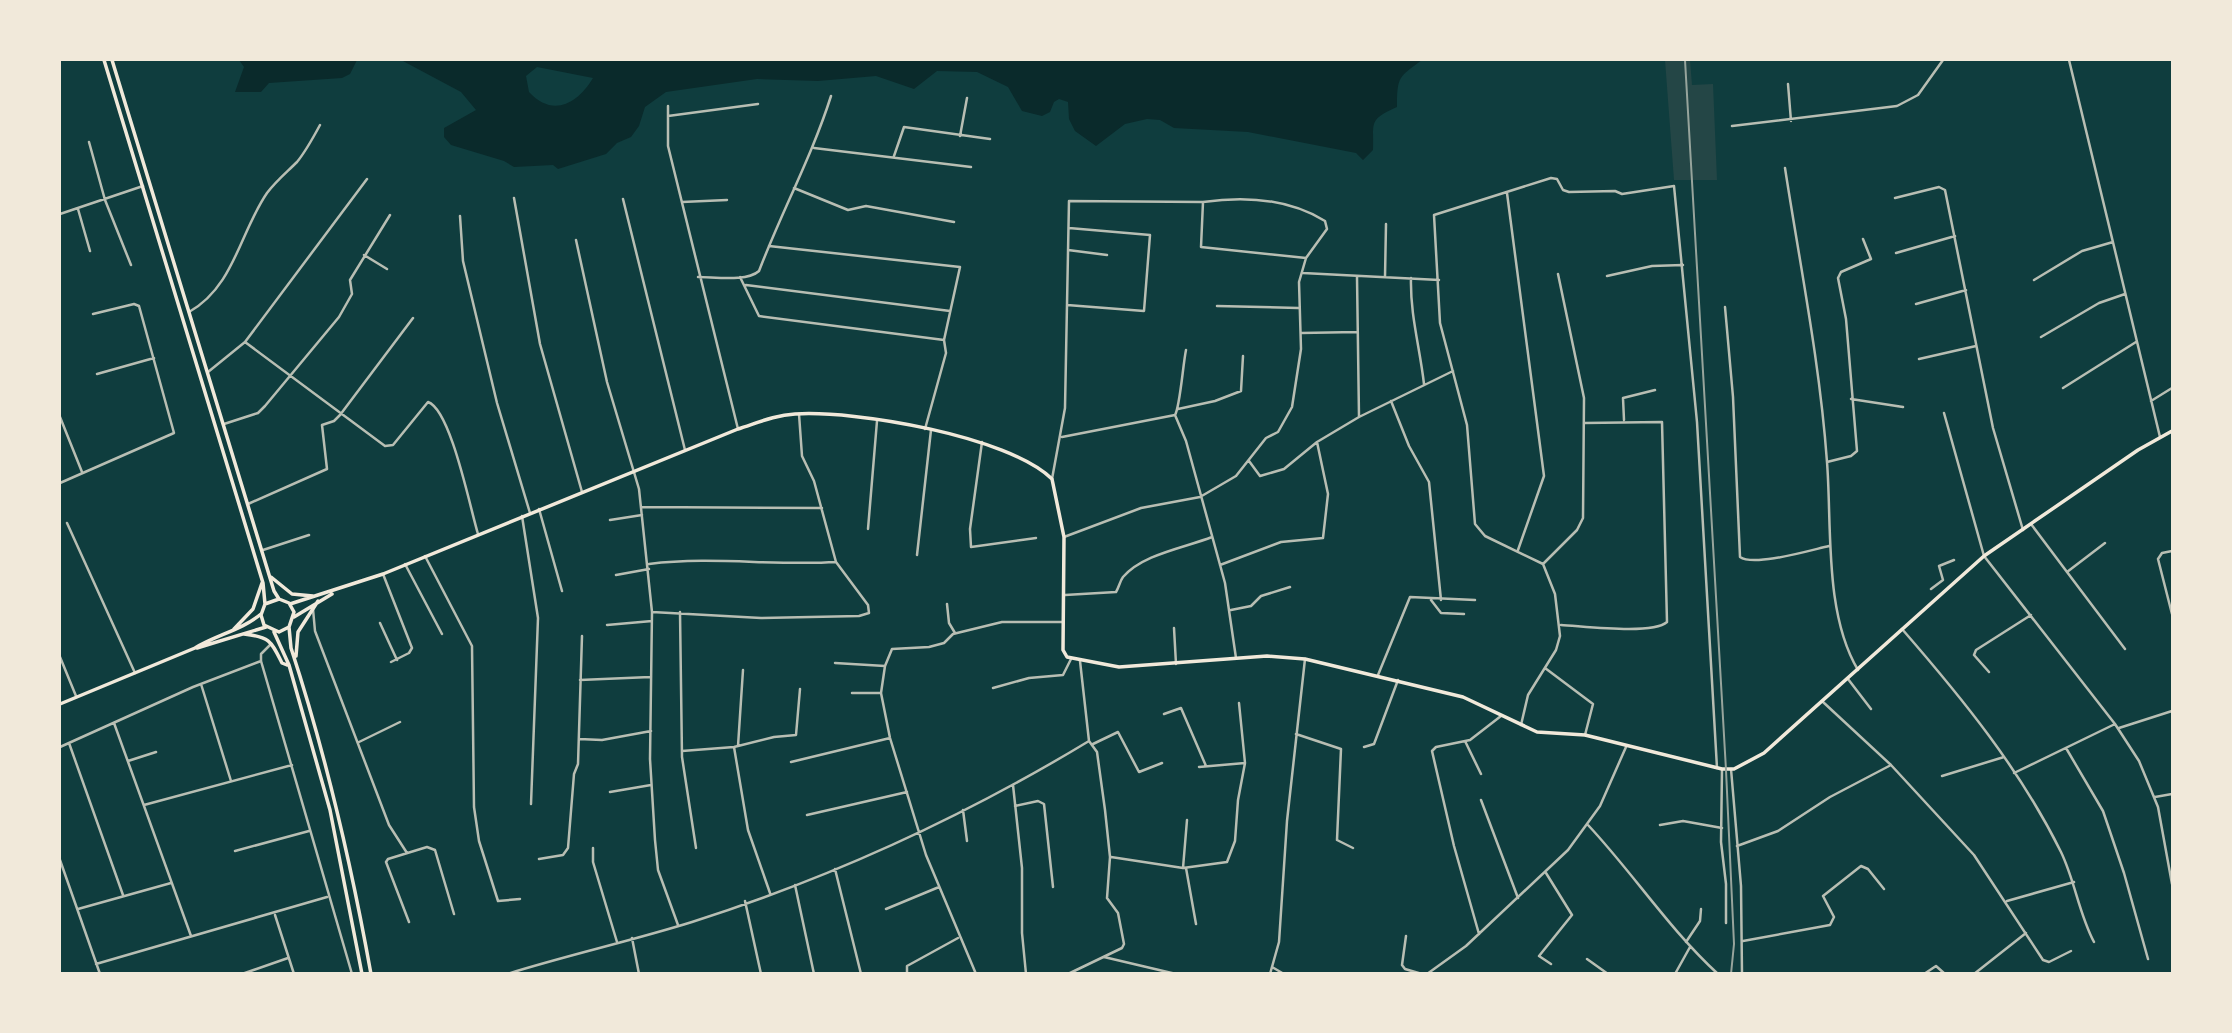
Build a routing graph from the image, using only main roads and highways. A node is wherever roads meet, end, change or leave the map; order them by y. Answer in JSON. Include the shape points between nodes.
{"nodes":[{"id":1,"x":104,"y":60,"type":"edge"},
{"id":2,"x":112,"y":60,"type":"edge"},
{"id":3,"x":2172,"y":431,"type":"edge"},
{"id":4,"x":270,"y":576,"type":"junction"},
{"id":5,"x":262,"y":581,"type":"junction"},
{"id":6,"x":279,"y":599,"type":"junction"},
{"id":7,"x":318,"y":599,"type":"junction"},
{"id":8,"x":265,"y":604,"type":"junction"},
{"id":9,"x":290,"y":604,"type":"junction"},
{"id":10,"x":261,"y":613,"type":"junction"},
{"id":11,"x":294,"y":617,"type":"junction"},
{"id":12,"x":267,"y":627,"type":"junction"},
{"id":13,"x":289,"y":627,"type":"junction"},
{"id":14,"x":234,"y":629,"type":"junction"},
{"id":15,"x":274,"y":632,"type":"junction"},
{"id":16,"x":242,"y":634,"type":"junction"},
{"id":17,"x":195,"y":648,"type":"junction"},
{"id":18,"x":296,"y":662,"type":"junction"},
{"id":19,"x":289,"y":665,"type":"junction"},
{"id":20,"x":60,"y":704,"type":"edge"},
{"id":21,"x":362,"y":974,"type":"edge"},
{"id":22,"x":371,"y":974,"type":"edge"}],
"edges":[{"from":1,"to":5,"type":"main road"},
{"from":2,"to":4,"type":"main road"},
{"from":3,"to":7,"type":"main road","via":[[1984,556],[1764,754],[1731,769],[1585,734],[1537,733],[1463,697],[1305,659],[1236,658],[1119,667],[1070,659],[1063,650],[1064,537],[1052,479],[1023,457],[982,442],[877,421],[799,414],[772,418]]},
{"from":4,"to":6,"type":"main road"},
{"from":4,"to":7,"type":"main road","via":[[292,594]]},
{"from":5,"to":8,"type":"main road"},
{"from":5,"to":14,"type":"main road","via":[[253,609]]},
{"from":6,"to":8,"type":"main road"},
{"from":6,"to":9,"type":"main road"},
{"from":7,"to":9,"type":"main road"},
{"from":7,"to":11,"type":"main road"},
{"from":7,"to":18,"type":"main road","via":[[298,632]]},
{"from":8,"to":10,"type":"main road"},
{"from":9,"to":11,"type":"main road"},
{"from":10,"to":12,"type":"main road"},
{"from":10,"to":14,"type":"main road"},
{"from":11,"to":13,"type":"main road"},
{"from":12,"to":15,"type":"main road"},
{"from":12,"to":16,"type":"main road"},
{"from":13,"to":15,"type":"main road"},
{"from":13,"to":18,"type":"main road"},
{"from":14,"to":17,"type":"main road"},
{"from":15,"to":19,"type":"main road"},
{"from":16,"to":17,"type":"main road"},
{"from":16,"to":19,"type":"main road","via":[[258,635],[273,644],[282,663]]},
{"from":17,"to":20,"type":"main road"},
{"from":18,"to":22,"type":"main road","via":[[351,864]]},
{"from":19,"to":21,"type":"main road","via":[[330,810]]}]}
